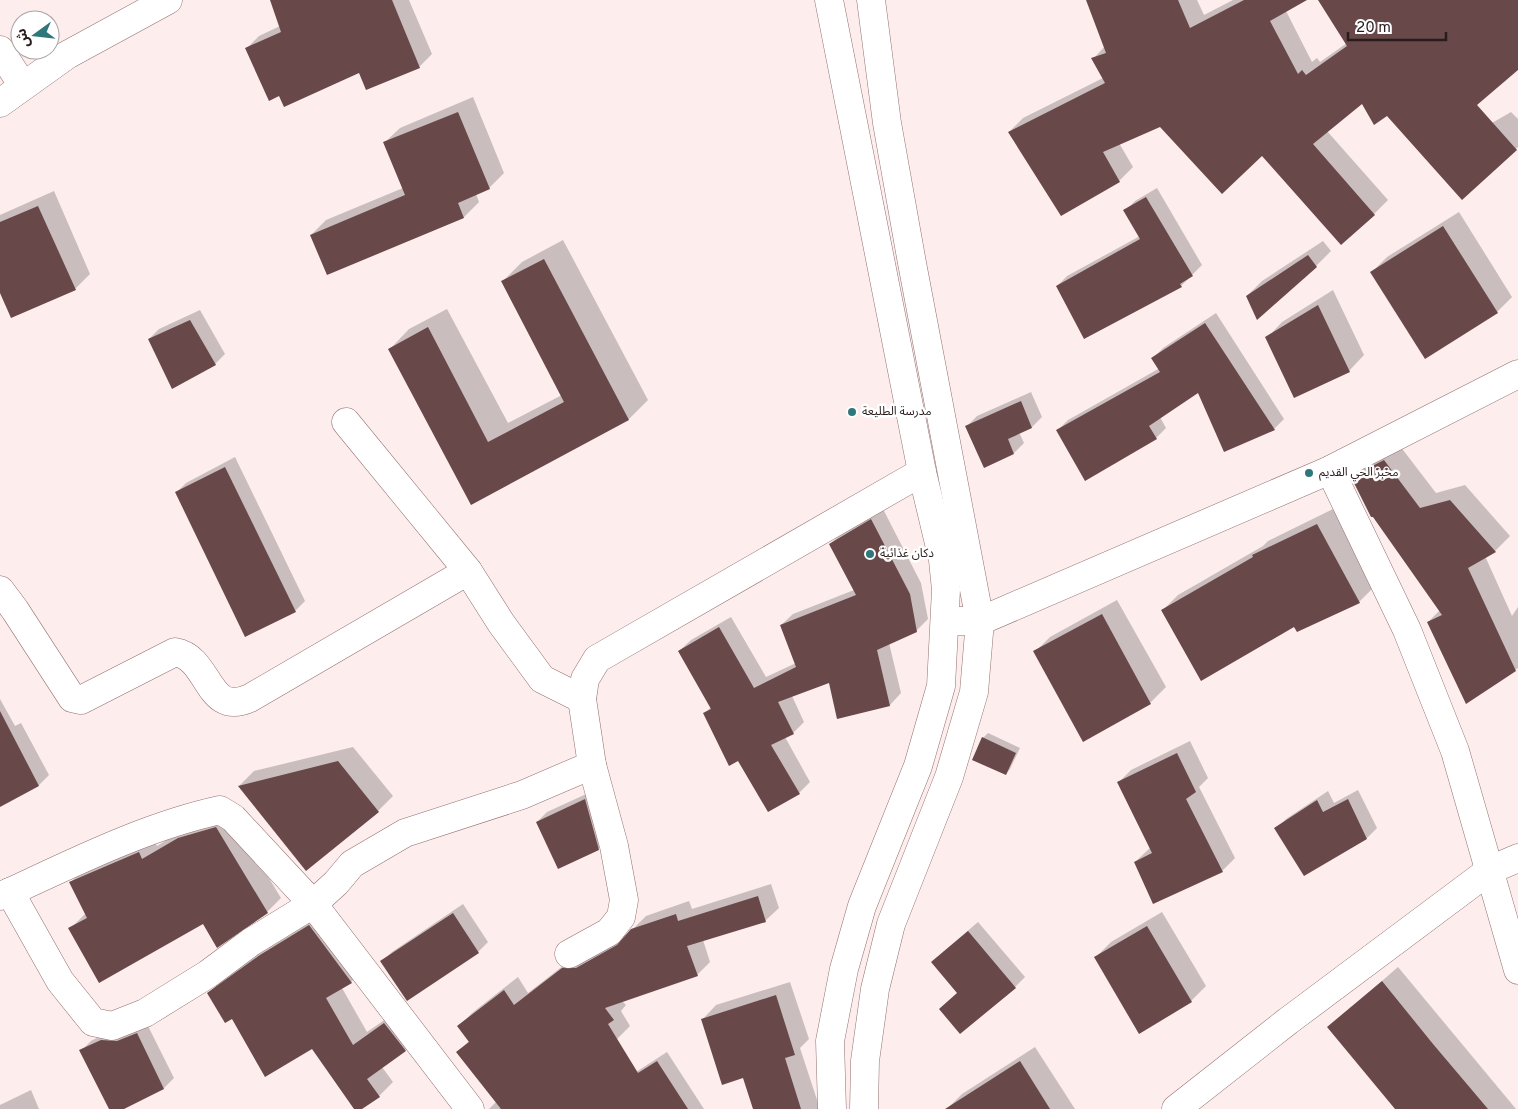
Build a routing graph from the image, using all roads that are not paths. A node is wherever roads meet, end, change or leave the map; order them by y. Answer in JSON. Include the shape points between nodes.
{"nodes":[{"id":1,"x":168,"y":0,"type":"edge"},
{"id":2,"x":829,"y":0,"type":"edge"},
{"id":3,"x":870,"y":0,"type":"edge"},
{"id":4,"x":0,"y":50,"type":"edge"},
{"id":5,"x":23,"y":86,"type":"junction"},
{"id":6,"x":0,"y":103,"type":"edge"},
{"id":7,"x":1518,"y":374,"type":"edge"},
{"id":8,"x":346,"y":422,"type":"dead end"},
{"id":9,"x":1330,"y":470,"type":"junction"},
{"id":10,"x":922,"y":472,"type":"junction"},
{"id":11,"x":468,"y":571,"type":"junction"},
{"id":12,"x":0,"y":590,"type":"edge"},
{"id":13,"x":945,"y":621,"type":"junction"},
{"id":14,"x":980,"y":622,"type":"junction"},
{"id":15,"x":582,"y":699,"type":"junction"},
{"id":16,"x":592,"y":765,"type":"junction"},
{"id":17,"x":1518,"y":858,"type":"edge"},
{"id":18,"x":1490,"y":870,"type":"junction"},
{"id":19,"x":5,"y":894,"type":"edge"},
{"id":20,"x":313,"y":904,"type":"junction"},
{"id":21,"x":569,"y":954,"type":"dead end"},
{"id":22,"x":1518,"y":970,"type":"edge"},
{"id":23,"x":470,"y":1109,"type":"edge"},
{"id":24,"x":832,"y":1109,"type":"edge"},
{"id":25,"x":864,"y":1109,"type":"edge"},
{"id":26,"x":1176,"y":1109,"type":"edge"}],
"edges":[{"from":1,"to":5,"type":"street","via":[[67,55]]},
{"from":2,"to":10,"type":"street"},
{"from":3,"to":14,"type":"street","via":[[905,226]]},
{"from":4,"to":5,"type":"street"},
{"from":5,"to":6,"type":"street"},
{"from":7,"to":9,"type":"street"},
{"from":8,"to":11,"type":"street"},
{"from":9,"to":14,"type":"street"},
{"from":9,"to":18,"type":"street","via":[[1408,630],[1454,752]]},
{"from":10,"to":13,"type":"street","via":[[943,560]]},
{"from":10,"to":15,"type":"street","via":[[597,659],[585,678]]},
{"from":11,"to":12,"type":"street","via":[[235,704],[224,702],[191,659],[175,652],[81,700],[72,698]]},
{"from":11,"to":15,"type":"street","via":[[542,679]]},
{"from":13,"to":14,"type":"street"},
{"from":13,"to":24,"type":"street","via":[[941,686],[918,766],[862,906],[844,969],[830,1041]]},
{"from":14,"to":25,"type":"street","via":[[971,701],[949,777],[890,924],[875,988],[865,1061]]},
{"from":15,"to":16,"type":"street"},
{"from":16,"to":20,"type":"street","via":[[522,795],[405,832],[352,864]]},
{"from":16,"to":21,"type":"street","via":[[614,846],[624,900],[621,918],[609,932]]},
{"from":17,"to":18,"type":"street"},
{"from":18,"to":22,"type":"street"},
{"from":18,"to":26,"type":"street"},
{"from":19,"to":20,"type":"street","via":[[92,854],[182,820],[220,810],[233,818]]},
{"from":19,"to":20,"type":"street","via":[[60,981],[93,1022],[112,1026],[145,1014]]},
{"from":20,"to":23,"type":"street"}]}
